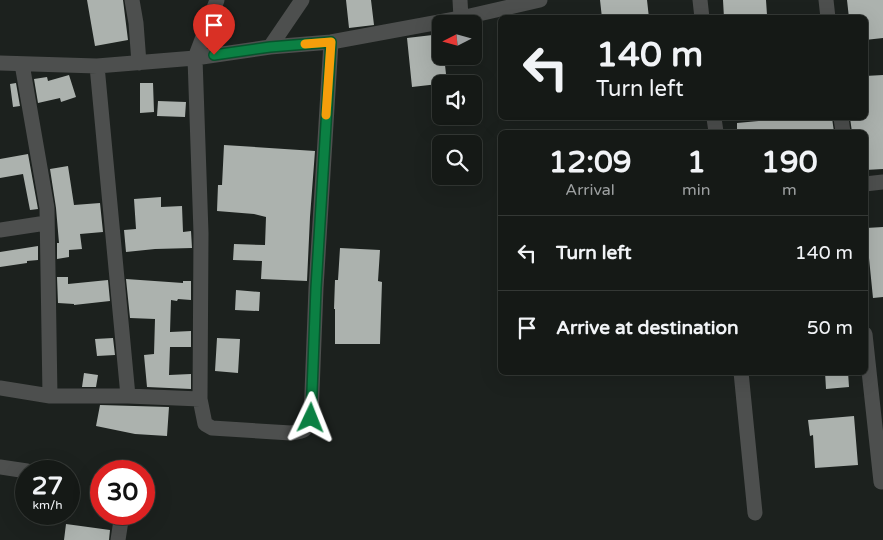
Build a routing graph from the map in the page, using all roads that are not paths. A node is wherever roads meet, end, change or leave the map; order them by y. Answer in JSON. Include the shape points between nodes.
{"nodes":[{"id":1,"x":132,"y":0,"type":"edge"},
{"id":2,"x":217,"y":0,"type":"edge"},
{"id":3,"x":302,"y":0,"type":"edge"},
{"id":4,"x":460,"y":0,"type":"edge"},
{"id":5,"x":540,"y":0,"type":"edge"},
{"id":6,"x":700,"y":0,"type":"edge"},
{"id":7,"x":826,"y":0,"type":"edge"},
{"id":8,"x":462,"y":15,"type":"edge"},
{"id":9,"x":475,"y":15,"type":"edge"},
{"id":10,"x":702,"y":15,"type":"edge"},
{"id":11,"x":828,"y":15,"type":"edge"},
{"id":12,"x":432,"y":23,"type":"edge"},
{"id":13,"x":331,"y":42,"type":"junction"},
{"id":14,"x":270,"y":47,"type":"junction"},
{"id":15,"x":195,"y":58,"type":"junction"},
{"id":16,"x":0,"y":63,"type":"edge"},
{"id":17,"x":138,"y":63,"type":"junction"},
{"id":18,"x":22,"y":64,"type":"junction"},
{"id":19,"x":97,"y":66,"type":"junction"},
{"id":20,"x":883,"y":182,"type":"edge"},
{"id":21,"x":868,"y":184,"type":"edge"},
{"id":22,"x":46,"y":223,"type":"junction"},
{"id":23,"x":0,"y":230,"type":"edge"},
{"id":24,"x":868,"y":362,"type":"edge"},
{"id":25,"x":741,"y":375,"type":"edge"},
{"id":26,"x":0,"y":388,"type":"edge"},
{"id":27,"x":50,"y":396,"type":"junction"},
{"id":28,"x":128,"y":396,"type":"junction"},
{"id":29,"x":200,"y":399,"type":"junction"},
{"id":30,"x":0,"y":467,"type":"edge"},
{"id":31,"x":15,"y":469,"type":"edge"},
{"id":32,"x":881,"y":482,"type":"dead end"},
{"id":33,"x":754,"y":513,"type":"dead end"},
{"id":34,"x":120,"y":525,"type":"edge"},
{"id":35,"x":118,"y":540,"type":"edge"}],
"edges":[{"from":1,"to":17,"type":"street"},
{"from":2,"to":15,"type":"street"},
{"from":3,"to":14,"type":"street"},
{"from":4,"to":8,"type":"street"},
{"from":5,"to":9,"type":"street"},
{"from":6,"to":10,"type":"street"},
{"from":7,"to":11,"type":"street"},
{"from":12,"to":13,"type":"street"},
{"from":13,"to":14,"type":"street"},
{"from":13,"to":29,"type":"street","via":[[311,418],[303,431],[291,433],[212,428],[206,424]]},
{"from":14,"to":15,"type":"street"},
{"from":15,"to":17,"type":"street"},
{"from":15,"to":29,"type":"street","via":[[201,233]]},
{"from":16,"to":18,"type":"street"},
{"from":17,"to":19,"type":"street"},
{"from":18,"to":19,"type":"street"},
{"from":18,"to":22,"type":"street","via":[[47,208]]},
{"from":19,"to":28,"type":"street"},
{"from":20,"to":21,"type":"street"},
{"from":22,"to":23,"type":"street"},
{"from":22,"to":27,"type":"street"},
{"from":24,"to":32,"type":"street"},
{"from":25,"to":33,"type":"street"},
{"from":26,"to":27,"type":"street"},
{"from":27,"to":28,"type":"street"},
{"from":28,"to":29,"type":"street"},
{"from":30,"to":31,"type":"street"},
{"from":34,"to":35,"type":"street"}]}
